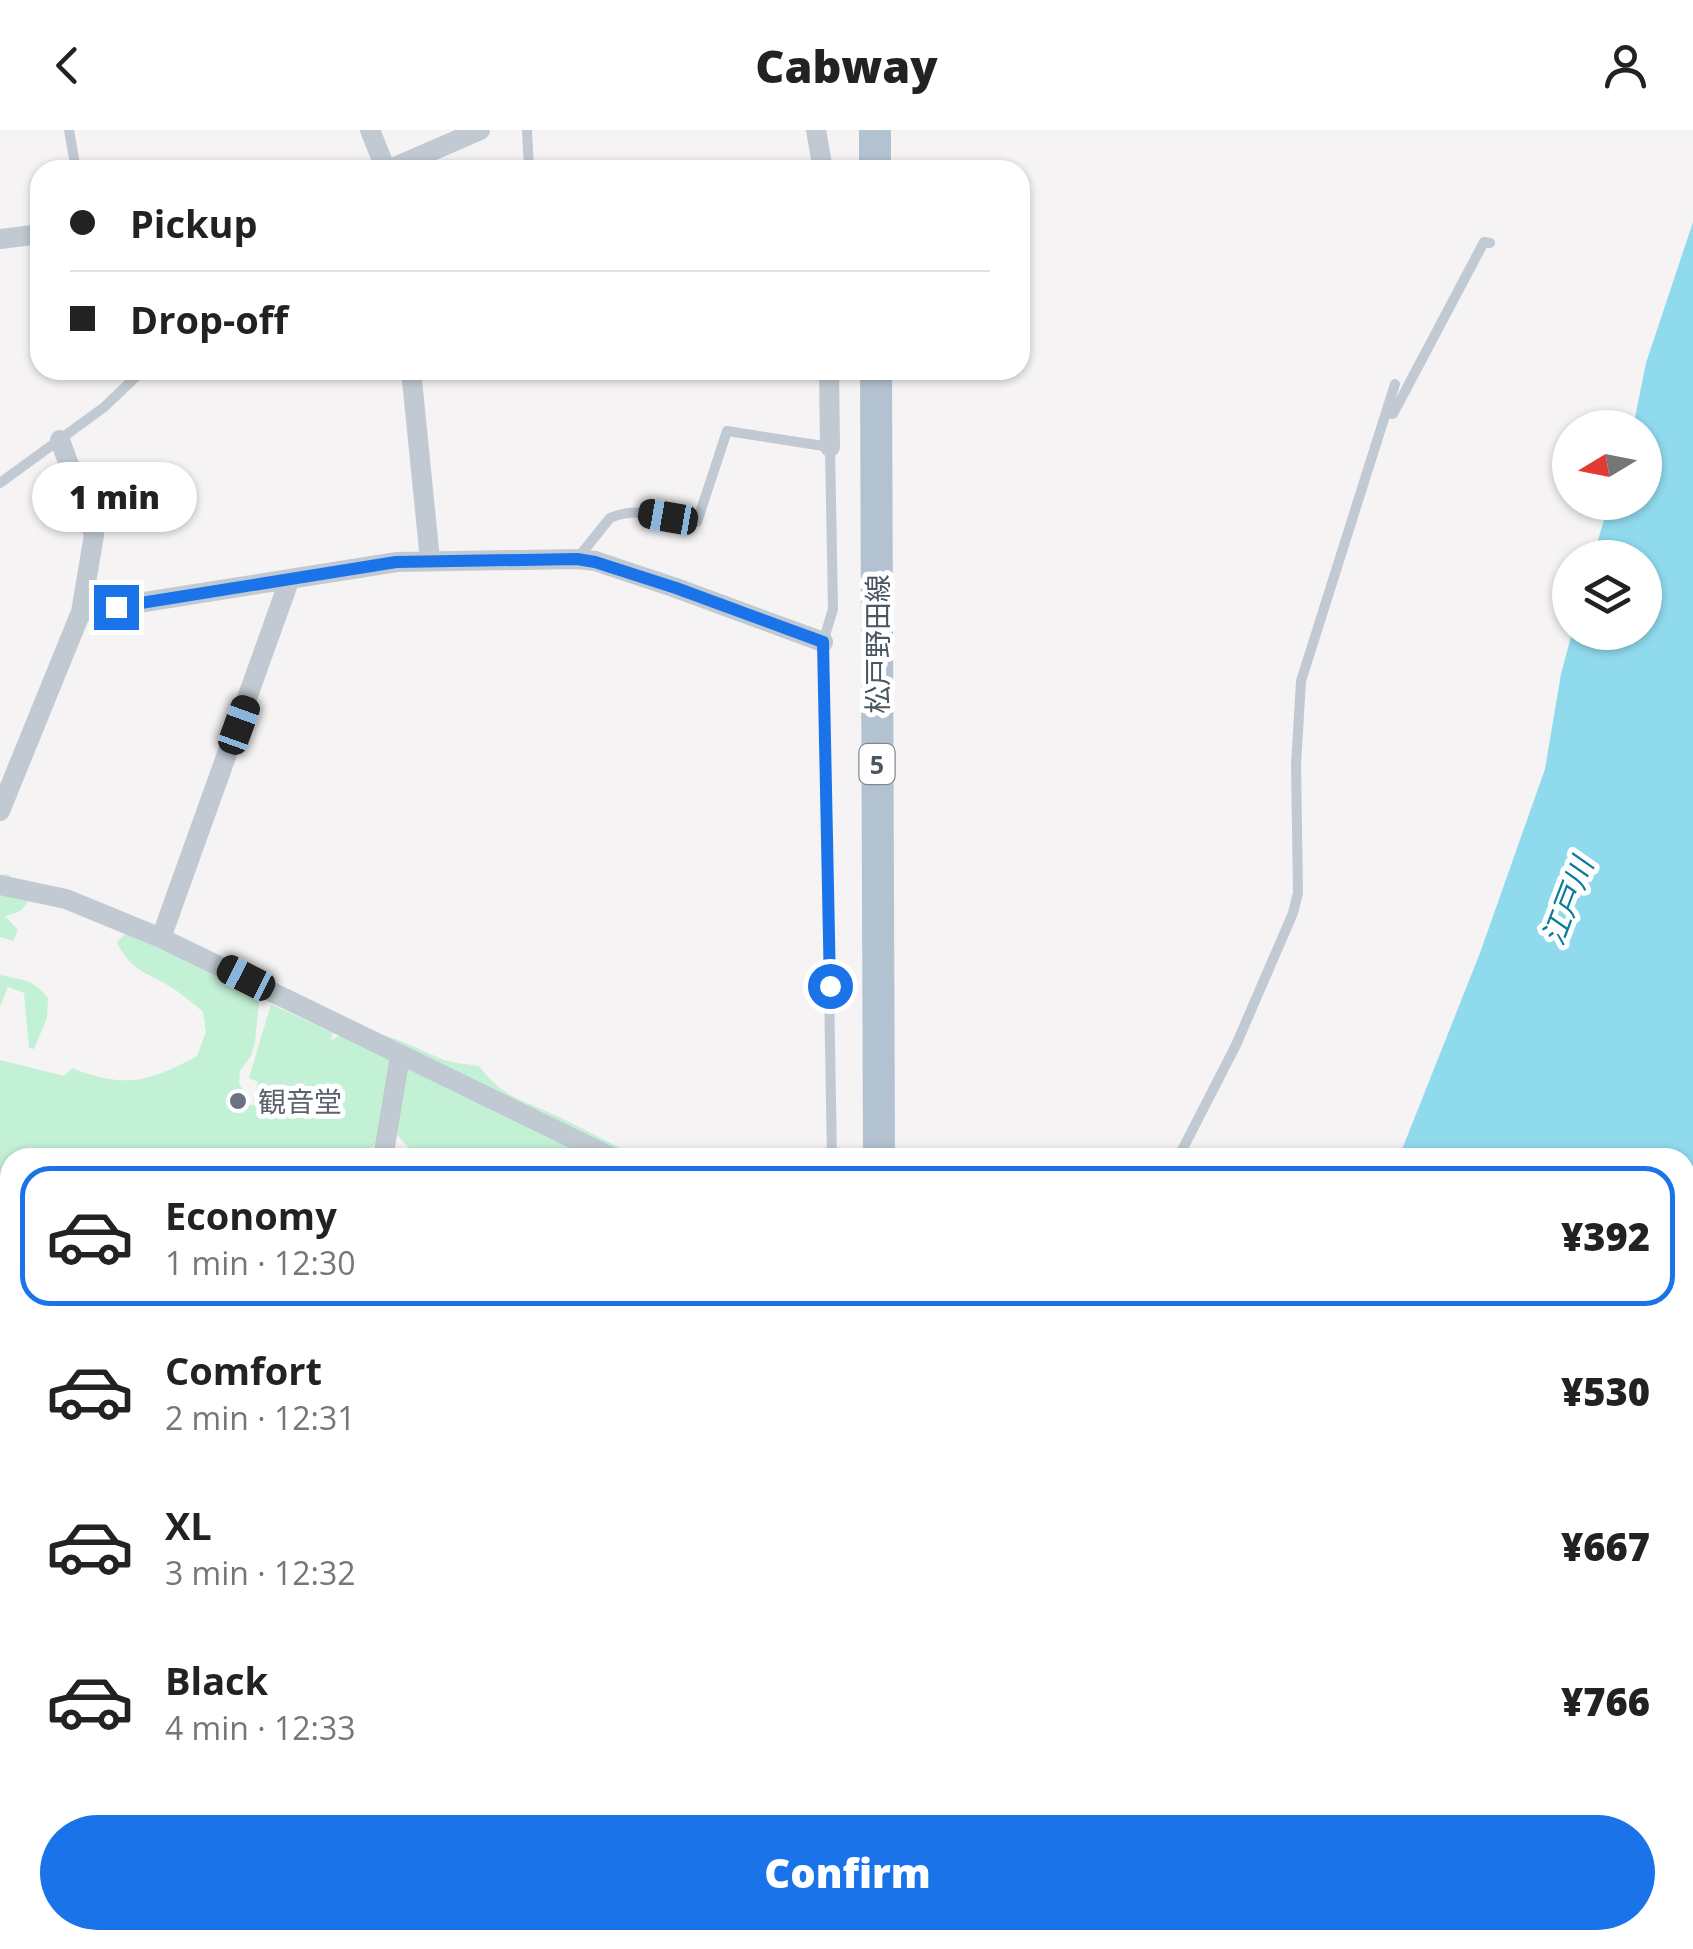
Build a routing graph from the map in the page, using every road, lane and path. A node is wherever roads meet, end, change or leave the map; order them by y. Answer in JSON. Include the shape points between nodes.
{"nodes":[{"id":1,"x":69,"y":130,"type":"edge"},
{"id":2,"x":370,"y":130,"type":"edge"},
{"id":3,"x":480,"y":130,"type":"edge"},
{"id":4,"x":527,"y":130,"type":"edge"},
{"id":5,"x":816,"y":130,"type":"edge"},
{"id":6,"x":875,"y":130,"type":"edge"},
{"id":7,"x":74,"y":160,"type":"edge"},
{"id":8,"x":383,"y":160,"type":"edge"},
{"id":9,"x":410,"y":160,"type":"edge"},
{"id":10,"x":528,"y":160,"type":"edge"},
{"id":11,"x":821,"y":160,"type":"edge"},
{"id":12,"x":875,"y":160,"type":"edge"},
{"id":13,"x":30,"y":236,"type":"edge"},
{"id":14,"x":0,"y":240,"type":"edge"},
{"id":15,"x":1490,"y":243,"type":"dead end"},
{"id":16,"x":132,"y":380,"type":"edge"},
{"id":17,"x":412,"y":380,"type":"edge"},
{"id":18,"x":828,"y":380,"type":"edge"},
{"id":19,"x":876,"y":380,"type":"edge"},
{"id":20,"x":1395,"y":384,"type":"dead end"},
{"id":21,"x":1387,"y":413,"type":"junction"},
{"id":22,"x":60,"y":440,"type":"junction"},
{"id":23,"x":830,"y":447,"type":"junction"},
{"id":24,"x":0,"y":483,"type":"edge"},
{"id":25,"x":577,"y":559,"type":"junction"},
{"id":26,"x":430,"y":560,"type":"junction"},
{"id":27,"x":289,"y":581,"type":"junction"},
{"id":28,"x":81,"y":612,"type":"junction"},
{"id":29,"x":823,"y":642,"type":"junction"},
{"id":30,"x":7,"y":768,"type":"edge"},
{"id":31,"x":0,"y":811,"type":"edge"},
{"id":32,"x":0,"y":885,"type":"edge"},
{"id":33,"x":161,"y":938,"type":"junction"},
{"id":34,"x":400,"y":1056,"type":"junction"},
{"id":35,"x":386,"y":1148,"type":"edge"},
{"id":36,"x":592,"y":1148,"type":"edge"},
{"id":37,"x":832,"y":1148,"type":"edge"},
{"id":38,"x":879,"y":1148,"type":"edge"},
{"id":39,"x":1183,"y":1148,"type":"edge"}],
"edges":[{"from":1,"to":7,"type":"lane"},
{"from":2,"to":8,"type":"street"},
{"from":3,"to":9,"type":"street"},
{"from":4,"to":10,"type":"lane"},
{"from":5,"to":11,"type":"street"},
{"from":6,"to":12,"type":"main road"},
{"from":13,"to":14,"type":"street"},
{"from":15,"to":21,"type":"lane","via":[[1484,242],[1393,414]]},
{"from":16,"to":22,"type":"lane"},
{"from":17,"to":26,"type":"street"},
{"from":18,"to":23,"type":"street"},
{"from":19,"to":38,"type":"main road","name":"松戸野田線","number":"5"},
{"from":20,"to":21,"type":"lane"},
{"from":21,"to":39,"type":"lane","via":[[1301,682],[1293,913]]},
{"from":22,"to":24,"type":"lane"},
{"from":22,"to":28,"type":"street","via":[[93,529]]},
{"from":23,"to":25,"type":"lane","via":[[727,431],[697,522],[618,514]]},
{"from":23,"to":29,"type":"lane","via":[[833,609]]},
{"from":25,"to":26,"type":"street"},
{"from":25,"to":29,"type":"street"},
{"from":26,"to":27,"type":"street"},
{"from":27,"to":28,"type":"street"},
{"from":27,"to":33,"type":"street"},
{"from":28,"to":30,"type":"street"},
{"from":29,"to":37,"type":"lane"},
{"from":30,"to":31,"type":"street"},
{"from":32,"to":33,"type":"street","via":[[66,899]]},
{"from":33,"to":34,"type":"street"},
{"from":34,"to":35,"type":"street"},
{"from":34,"to":36,"type":"street"}]}
